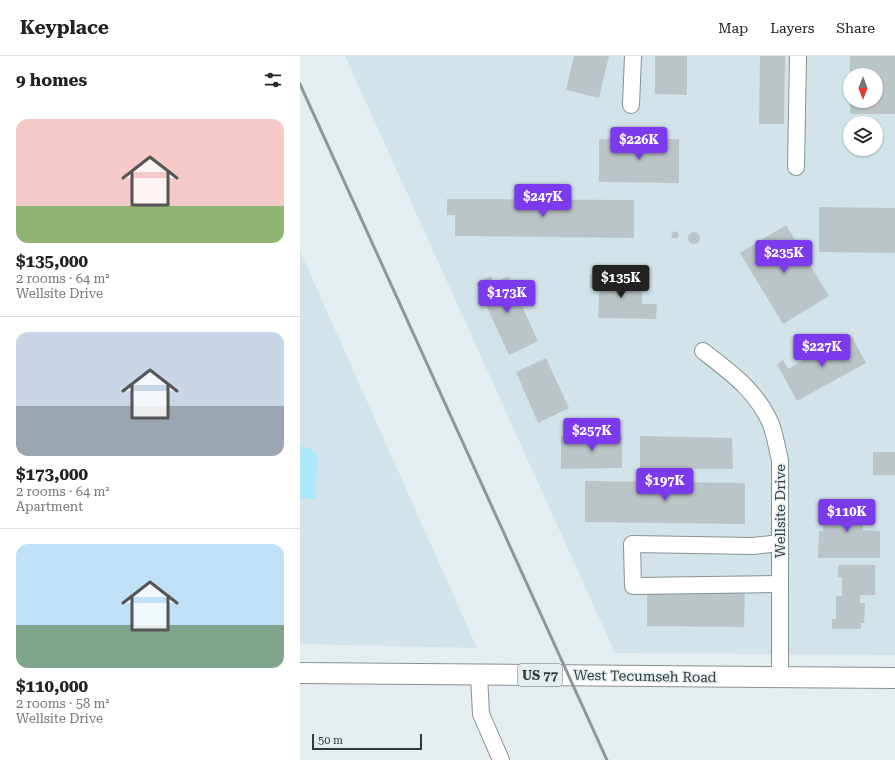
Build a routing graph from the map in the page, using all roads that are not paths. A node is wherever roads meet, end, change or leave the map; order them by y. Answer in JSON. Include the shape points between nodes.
{"nodes":[{"id":1,"x":633,"y":56,"type":"edge"},
{"id":2,"x":798,"y":56,"type":"edge"},
{"id":3,"x":631,"y":105,"type":"dead end"},
{"id":4,"x":796,"y":167,"type":"dead end"},
{"id":5,"x":703,"y":351,"type":"dead end"},
{"id":6,"x":780,"y":543,"type":"junction"},
{"id":7,"x":780,"y":584,"type":"junction"},
{"id":8,"x":300,"y":673,"type":"edge"},
{"id":9,"x":479,"y":675,"type":"junction"},
{"id":10,"x":780,"y":677,"type":"junction"},
{"id":11,"x":895,"y":678,"type":"edge"},
{"id":12,"x":502,"y":760,"type":"edge"}],
"edges":[{"from":1,"to":3,"type":"street"},
{"from":2,"to":4,"type":"street"},
{"from":5,"to":6,"type":"street","name":"Wellsite Drive","via":[[752,393],[771,426],[780,460]]},
{"from":6,"to":7,"type":"street","name":"Wellsite Drive"},
{"from":6,"to":7,"type":"street","via":[[753,546],[632,544],[633,586]]},
{"from":7,"to":10,"type":"street","name":"Wellsite Drive"},
{"from":8,"to":9,"type":"main road","name":"West Tecumseh Road","number":"US 77"},
{"from":9,"to":10,"type":"main road","name":"West Tecumseh Road","number":"US 77"},
{"from":9,"to":12,"type":"street","via":[[482,714]]},
{"from":10,"to":11,"type":"main road","name":"West Tecumseh Road","number":"US 77"}]}
